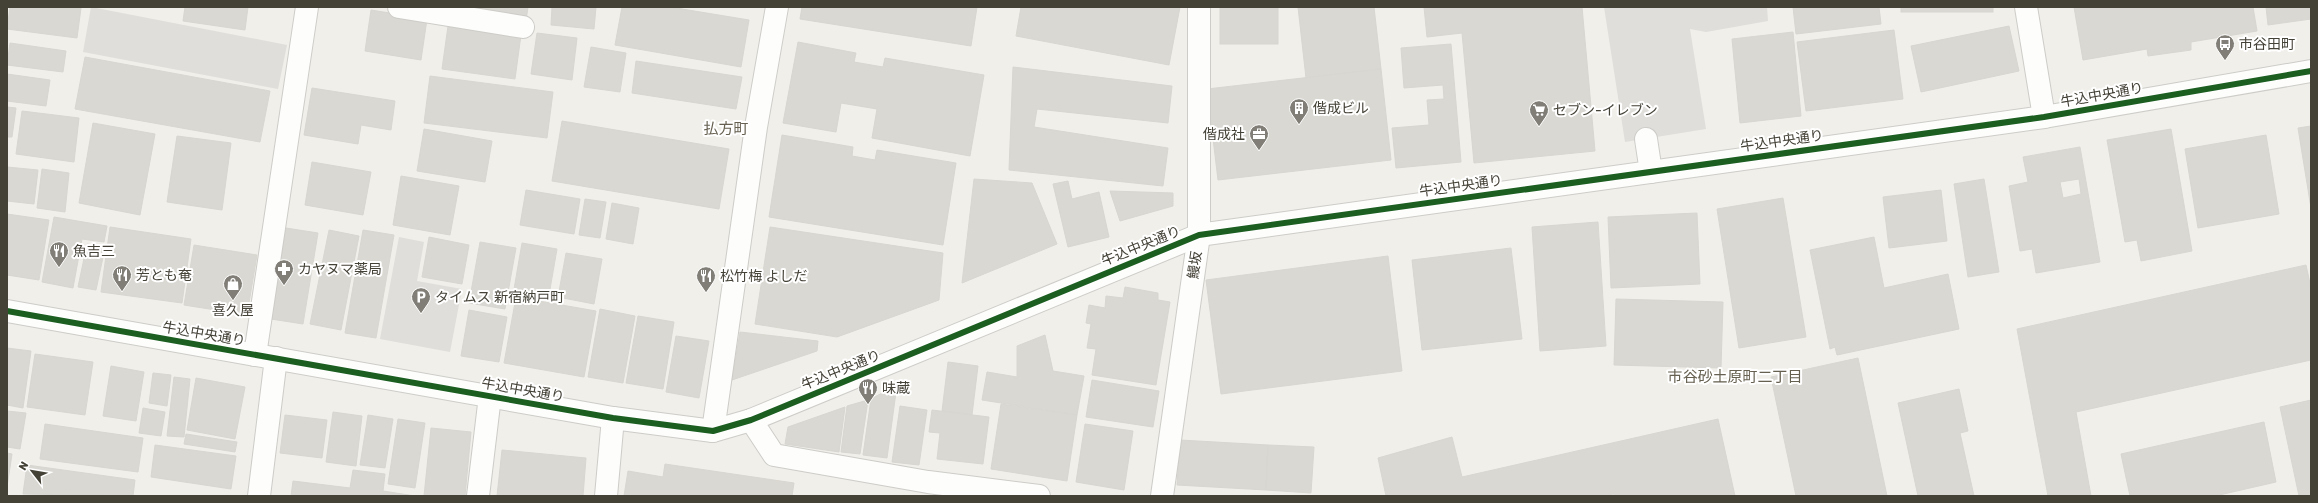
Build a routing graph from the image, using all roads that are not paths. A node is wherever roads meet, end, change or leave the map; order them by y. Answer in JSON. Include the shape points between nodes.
{"nodes":[{"id":1,"x":307,"y":7,"type":"edge"},
{"id":2,"x":399,"y":7,"type":"edge"},
{"id":3,"x":777,"y":7,"type":"edge"},
{"id":4,"x":1199,"y":7,"type":"edge"},
{"id":5,"x":2026,"y":7,"type":"edge"},
{"id":6,"x":523,"y":27,"type":"dead end"},
{"id":7,"x":2311,"y":71,"type":"edge"},
{"id":8,"x":2044,"y":117,"type":"junction"},
{"id":9,"x":1646,"y":139,"type":"dead end"},
{"id":10,"x":1651,"y":172,"type":"junction"},
{"id":11,"x":1200,"y":235,"type":"junction"},
{"id":12,"x":7,"y":311,"type":"edge"},
{"id":13,"x":255,"y":355,"type":"junction"},
{"id":14,"x":276,"y":358,"type":"junction"},
{"id":15,"x":490,"y":396,"type":"junction"},
{"id":16,"x":614,"y":418,"type":"junction"},
{"id":17,"x":751,"y":420,"type":"junction"},
{"id":18,"x":713,"y":431,"type":"junction"},
{"id":19,"x":928,"y":489,"type":"edge"},
{"id":20,"x":259,"y":496,"type":"edge"},
{"id":21,"x":478,"y":496,"type":"edge"},
{"id":22,"x":606,"y":496,"type":"edge"},
{"id":23,"x":1039,"y":496,"type":"edge"},
{"id":24,"x":1162,"y":496,"type":"edge"}],
"edges":[{"from":1,"to":13,"type":"street"},
{"from":2,"to":6,"type":"street"},
{"from":3,"to":18,"type":"street","via":[[755,135]]},
{"from":4,"to":11,"type":"street","name":"鰻坂"},
{"from":5,"to":8,"type":"street"},
{"from":7,"to":8,"type":"street","name":"牛込中央通り"},
{"from":8,"to":10,"type":"street","name":"牛込中央通り"},
{"from":9,"to":10,"type":"street"},
{"from":10,"to":11,"type":"street","name":"牛込中央通り"},
{"from":11,"to":17,"type":"street","name":"牛込中央通り"},
{"from":11,"to":24,"type":"street","name":"鰻坂"},
{"from":12,"to":13,"type":"street","name":"牛込中央通り"},
{"from":13,"to":14,"type":"street","name":"牛込中央通り"},
{"from":14,"to":15,"type":"street","name":"牛込中央通り"},
{"from":14,"to":20,"type":"street"},
{"from":15,"to":16,"type":"street","name":"牛込中央通り"},
{"from":15,"to":21,"type":"street"},
{"from":16,"to":18,"type":"street","name":"牛込中央通り"},
{"from":16,"to":22,"type":"street"},
{"from":17,"to":18,"type":"street","name":"牛込中央通り"},
{"from":17,"to":19,"type":"street","via":[[774,455]]},
{"from":19,"to":23,"type":"street"}]}
